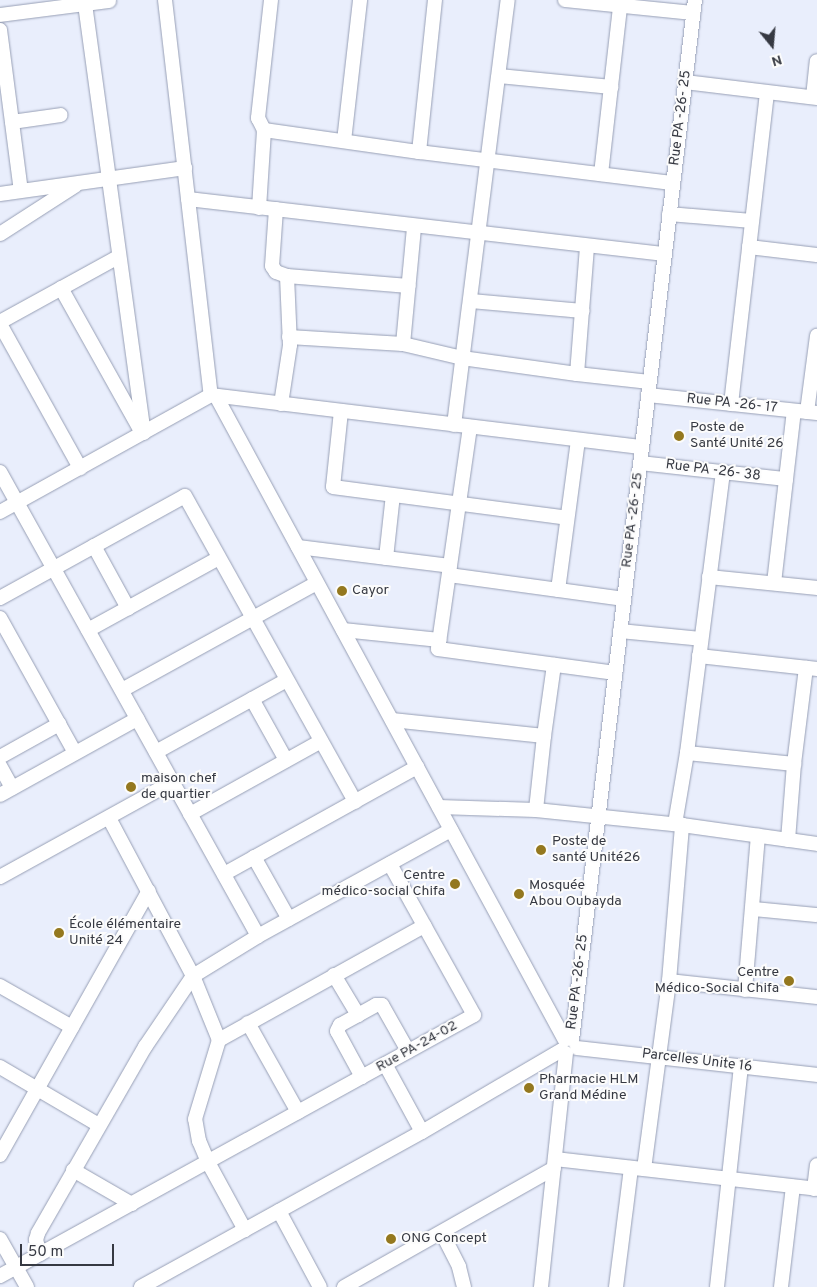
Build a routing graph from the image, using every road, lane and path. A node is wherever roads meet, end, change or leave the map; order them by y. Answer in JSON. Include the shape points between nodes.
{"nodes":[{"id":1,"x":164,"y":0,"type":"edge"},
{"id":2,"x":271,"y":0,"type":"edge"},
{"id":3,"x":360,"y":0,"type":"edge"},
{"id":4,"x":435,"y":0,"type":"edge"},
{"id":5,"x":508,"y":0,"type":"edge"},
{"id":6,"x":565,"y":0,"type":"edge"},
{"id":7,"x":109,"y":1,"type":"dead end"},
{"id":8,"x":85,"y":4,"type":"junction"},
{"id":9,"x":620,"y":6,"type":"junction"},
{"id":10,"x":694,"y":7,"type":"edge"},
{"id":11,"x":0,"y":15,"type":"edge"},
{"id":12,"x":0,"y":30,"type":"edge"},
{"id":13,"x":817,"y":61,"type":"edge"},
{"id":14,"x":499,"y":76,"type":"junction"},
{"id":15,"x":685,"y":82,"type":"junction"},
{"id":16,"x":3,"y":87,"type":"edge"},
{"id":17,"x":611,"y":87,"type":"junction"},
{"id":18,"x":767,"y":93,"type":"junction"},
{"id":19,"x":815,"y":98,"type":"edge"},
{"id":20,"x":61,"y":115,"type":"dead end"},
{"id":21,"x":12,"y":122,"type":"junction"},
{"id":22,"x":264,"y":130,"type":"junction"},
{"id":23,"x":344,"y":142,"type":"junction"},
{"id":24,"x":419,"y":152,"type":"junction"},
{"id":25,"x":488,"y":160,"type":"junction"},
{"id":26,"x":185,"y":168,"type":"junction"},
{"id":27,"x":601,"y":174,"type":"junction"},
{"id":28,"x":108,"y":179,"type":"junction"},
{"id":29,"x":79,"y":183,"type":"junction"},
{"id":30,"x":673,"y":183,"type":"junction"},
{"id":31,"x":21,"y":191,"type":"junction"},
{"id":32,"x":0,"y":194,"type":"edge"},
{"id":33,"x":188,"y":199,"type":"junction"},
{"id":34,"x":258,"y":208,"type":"junction"},
{"id":35,"x":276,"y":209,"type":"junction"},
{"id":36,"x":669,"y":214,"type":"junction"},
{"id":37,"x":752,"y":221,"type":"junction"},
{"id":38,"x":414,"y":227,"type":"junction"},
{"id":39,"x":0,"y":234,"type":"edge"},
{"id":40,"x":478,"y":234,"type":"junction"},
{"id":41,"x":587,"y":246,"type":"junction"},
{"id":42,"x":749,"y":248,"type":"junction"},
{"id":43,"x":665,"y":254,"type":"junction"},
{"id":44,"x":817,"y":255,"type":"edge"},
{"id":45,"x":118,"y":257,"type":"junction"},
{"id":46,"x":287,"y":276,"type":"junction"},
{"id":47,"x":408,"y":286,"type":"junction"},
{"id":48,"x":61,"y":288,"type":"junction"},
{"id":49,"x":471,"y":301,"type":"junction"},
{"id":50,"x":583,"y":311,"type":"junction"},
{"id":51,"x":0,"y":323,"type":"edge"},
{"id":52,"x":817,"y":336,"type":"edge"},
{"id":53,"x":289,"y":337,"type":"junction"},
{"id":54,"x":403,"y":344,"type":"junction"},
{"id":55,"x":462,"y":358,"type":"junction"},
{"id":56,"x":577,"y":374,"type":"junction"},
{"id":57,"x":649,"y":388,"type":"junction"},
{"id":58,"x":214,"y":396,"type":"junction"},
{"id":59,"x":281,"y":404,"type":"junction"},
{"id":60,"x":731,"y":404,"type":"junction"},
{"id":61,"x":341,"y":411,"type":"junction"},
{"id":62,"x":806,"y":412,"type":"edge"},
{"id":63,"x":454,"y":425,"type":"junction"},
{"id":64,"x":470,"y":427,"type":"junction"},
{"id":65,"x":143,"y":433,"type":"junction"},
{"id":66,"x":578,"y":440,"type":"junction"},
{"id":67,"x":642,"y":447,"type":"junction"},
{"id":68,"x":640,"y":462,"type":"junction"},
{"id":69,"x":80,"y":468,"type":"junction"},
{"id":70,"x":0,"y":472,"type":"edge"},
{"id":71,"x":722,"y":472,"type":"junction"},
{"id":72,"x":786,"y":480,"type":"junction"},
{"id":73,"x":393,"y":495,"type":"junction"},
{"id":74,"x":17,"y":502,"type":"junction"},
{"id":75,"x":459,"y":504,"type":"junction"},
{"id":76,"x":0,"y":512,"type":"edge"},
{"id":77,"x":567,"y":518,"type":"junction"},
{"id":78,"x":94,"y":546,"type":"junction"},
{"id":79,"x":298,"y":547,"type":"junction"},
{"id":80,"x":219,"y":558,"type":"junction"},
{"id":81,"x":386,"y":558,"type":"junction"},
{"id":82,"x":54,"y":568,"type":"junction"},
{"id":83,"x":449,"y":571,"type":"junction"},
{"id":84,"x":709,"y":577,"type":"junction"},
{"id":85,"x":317,"y":583,"type":"junction"},
{"id":86,"x":774,"y":583,"type":"junction"},
{"id":87,"x":817,"y":588,"type":"edge"},
{"id":88,"x":558,"y":590,"type":"junction"},
{"id":89,"x":0,"y":598,"type":"edge"},
{"id":90,"x":624,"y":599,"type":"junction"},
{"id":91,"x":128,"y":608,"type":"junction"},
{"id":92,"x":0,"y":618,"type":"edge"},
{"id":93,"x":253,"y":618,"type":"junction"},
{"id":94,"x":88,"y":630,"type":"junction"},
{"id":95,"x":343,"y":630,"type":"junction"},
{"id":96,"x":620,"y":631,"type":"junction"},
{"id":97,"x":701,"y":638,"type":"junction"},
{"id":98,"x":439,"y":640,"type":"junction"},
{"id":99,"x":699,"y":656,"type":"junction"},
{"id":100,"x":554,"y":665,"type":"junction"},
{"id":101,"x":812,"y":669,"type":"edge"},
{"id":102,"x":615,"y":673,"type":"junction"},
{"id":103,"x":287,"y":680,"type":"junction"},
{"id":104,"x":122,"y":690,"type":"junction"},
{"id":105,"x":252,"y":699,"type":"junction"},
{"id":106,"x":137,"y":719,"type":"junction"},
{"id":107,"x":392,"y":720,"type":"junction"},
{"id":108,"x":59,"y":724,"type":"junction"},
{"id":109,"x":544,"y":736,"type":"junction"},
{"id":110,"x":321,"y":741,"type":"junction"},
{"id":111,"x":156,"y":752,"type":"junction"},
{"id":112,"x":75,"y":753,"type":"junction"},
{"id":113,"x":687,"y":753,"type":"junction"},
{"id":114,"x":0,"y":757,"type":"edge"},
{"id":115,"x":286,"y":760,"type":"junction"},
{"id":116,"x":794,"y":764,"type":"junction"},
{"id":117,"x":0,"y":766,"type":"edge"},
{"id":118,"x":417,"y":767,"type":"junction"},
{"id":119,"x":172,"y":782,"type":"junction"},
{"id":120,"x":6,"y":791,"type":"edge"},
{"id":121,"x":355,"y":802,"type":"junction"},
{"id":122,"x":439,"y":807,"type":"junction"},
{"id":123,"x":536,"y":810,"type":"junction"},
{"id":124,"x":190,"y":814,"type":"junction"},
{"id":125,"x":598,"y":817,"type":"junction"},
{"id":126,"x":109,"y":818,"type":"junction"},
{"id":127,"x":679,"y":825,"type":"junction"},
{"id":128,"x":451,"y":830,"type":"junction"},
{"id":129,"x":758,"y":836,"type":"junction"},
{"id":130,"x":788,"y":840,"type":"junction"},
{"id":131,"x":817,"y":844,"type":"edge"},
{"id":132,"x":254,"y":857,"type":"junction"},
{"id":133,"x":390,"y":864,"type":"junction"},
{"id":134,"x":224,"y":874,"type":"junction"},
{"id":135,"x":0,"y":877,"type":"edge"},
{"id":136,"x":149,"y":891,"type":"junction"},
{"id":137,"x":753,"y":909,"type":"junction"},
{"id":138,"x":817,"y":915,"type":"edge"},
{"id":139,"x":289,"y":919,"type":"junction"},
{"id":140,"x":424,"y":926,"type":"junction"},
{"id":141,"x":258,"y":936,"type":"junction"},
{"id":142,"x":334,"y":975,"type":"junction"},
{"id":143,"x":193,"y":976,"type":"junction"},
{"id":144,"x":669,"y":981,"type":"junction"},
{"id":145,"x":0,"y":986,"type":"edge"},
{"id":146,"x":744,"y":990,"type":"junction"},
{"id":147,"x":817,"y":997,"type":"edge"},
{"id":148,"x":358,"y":1015,"type":"junction"},
{"id":149,"x":248,"y":1023,"type":"junction"},
{"id":150,"x":72,"y":1027,"type":"junction"},
{"id":151,"x":219,"y":1040,"type":"junction"},
{"id":152,"x":568,"y":1046,"type":"junction"},
{"id":153,"x":408,"y":1051,"type":"junction"},
{"id":154,"x":657,"y":1057,"type":"junction"},
{"id":155,"x":385,"y":1064,"type":"junction"},
{"id":156,"x":741,"y":1066,"type":"junction"},
{"id":157,"x":0,"y":1067,"type":"edge"},
{"id":158,"x":817,"y":1075,"type":"edge"},
{"id":159,"x":362,"y":1077,"type":"junction"},
{"id":160,"x":37,"y":1089,"type":"junction"},
{"id":161,"x":298,"y":1112,"type":"junction"},
{"id":162,"x":20,"y":1119,"type":"junction"},
{"id":163,"x":99,"y":1125,"type":"junction"},
{"id":164,"x":0,"y":1130,"type":"edge"},
{"id":165,"x":422,"y":1132,"type":"junction"},
{"id":166,"x":0,"y":1155,"type":"edge"},
{"id":167,"x":208,"y":1162,"type":"junction"},
{"id":168,"x":555,"y":1163,"type":"junction"},
{"id":169,"x":817,"y":1165,"type":"edge"},
{"id":170,"x":637,"y":1168,"type":"junction"},
{"id":171,"x":73,"y":1170,"type":"junction"},
{"id":172,"x":729,"y":1179,"type":"junction"},
{"id":173,"x":793,"y":1187,"type":"junction"},
{"id":174,"x":816,"y":1189,"type":"edge"},
{"id":175,"x":132,"y":1204,"type":"junction"},
{"id":176,"x":279,"y":1211,"type":"junction"},
{"id":177,"x":245,"y":1230,"type":"junction"},
{"id":178,"x":442,"y":1233,"type":"junction"},
{"id":179,"x":0,"y":1239,"type":"edge"},
{"id":180,"x":40,"y":1254,"type":"junction"},
{"id":181,"x":16,"y":1268,"type":"junction"},
{"id":182,"x":0,"y":1276,"type":"edge"},
{"id":183,"x":27,"y":1287,"type":"edge"},
{"id":184,"x":141,"y":1287,"type":"edge"},
{"id":185,"x":320,"y":1287,"type":"edge"},
{"id":186,"x":344,"y":1287,"type":"edge"},
{"id":187,"x":464,"y":1287,"type":"edge"},
{"id":188,"x":541,"y":1287,"type":"edge"},
{"id":189,"x":616,"y":1287,"type":"edge"},
{"id":190,"x":717,"y":1287,"type":"edge"},
{"id":191,"x":781,"y":1287,"type":"edge"}],
"edges":[{"from":1,"to":26,"type":"street"},
{"from":2,"to":22,"type":"street","via":[[258,118]]},
{"from":3,"to":23,"type":"street"},
{"from":4,"to":24,"type":"street"},
{"from":5,"to":14,"type":"street"},
{"from":6,"to":9,"type":"street"},
{"from":7,"to":8,"type":"street"},
{"from":8,"to":11,"type":"street"},
{"from":8,"to":28,"type":"street"},
{"from":9,"to":10,"type":"street"},
{"from":9,"to":17,"type":"street"},
{"from":10,"to":15,"type":"street","name":"Rue PA -26- 25"},
{"from":12,"to":16,"type":"street"},
{"from":13,"to":19,"type":"street"},
{"from":14,"to":17,"type":"street"},
{"from":14,"to":25,"type":"street"},
{"from":15,"to":18,"type":"street"},
{"from":15,"to":30,"type":"street","name":"Rue PA -26- 25"},
{"from":16,"to":21,"type":"street"},
{"from":17,"to":27,"type":"street"},
{"from":18,"to":19,"type":"street"},
{"from":18,"to":37,"type":"street"},
{"from":20,"to":21,"type":"street"},
{"from":21,"to":31,"type":"street"},
{"from":22,"to":23,"type":"street"},
{"from":22,"to":34,"type":"street"},
{"from":23,"to":24,"type":"street"},
{"from":24,"to":25,"type":"street"},
{"from":25,"to":27,"type":"street"},
{"from":25,"to":40,"type":"street"},
{"from":26,"to":28,"type":"street"},
{"from":26,"to":33,"type":"street"},
{"from":27,"to":30,"type":"street"},
{"from":28,"to":29,"type":"street"},
{"from":28,"to":45,"type":"street"},
{"from":29,"to":31,"type":"street"},
{"from":29,"to":39,"type":"street"},
{"from":30,"to":36,"type":"street","name":"Rue PA -26- 25"},
{"from":31,"to":32,"type":"street"},
{"from":33,"to":34,"type":"street"},
{"from":33,"to":58,"type":"street"},
{"from":34,"to":35,"type":"street"},
{"from":35,"to":38,"type":"street"},
{"from":35,"to":46,"type":"street","via":[[272,266],[276,272]]},
{"from":36,"to":37,"type":"street"},
{"from":36,"to":43,"type":"street","name":"Rue PA -26- 25"},
{"from":37,"to":42,"type":"street"},
{"from":38,"to":40,"type":"street"},
{"from":38,"to":47,"type":"street"},
{"from":40,"to":41,"type":"street"},
{"from":40,"to":49,"type":"street"},
{"from":41,"to":43,"type":"street"},
{"from":41,"to":50,"type":"street"},
{"from":42,"to":44,"type":"street"},
{"from":42,"to":60,"type":"street"},
{"from":43,"to":57,"type":"street","name":"Rue PA -26- 25"},
{"from":45,"to":48,"type":"street"},
{"from":45,"to":65,"type":"street"},
{"from":46,"to":47,"type":"street"},
{"from":46,"to":53,"type":"street"},
{"from":47,"to":54,"type":"street"},
{"from":48,"to":51,"type":"street"},
{"from":48,"to":65,"type":"street"},
{"from":49,"to":50,"type":"street"},
{"from":49,"to":55,"type":"street"},
{"from":50,"to":56,"type":"street"},
{"from":51,"to":69,"type":"street"},
{"from":52,"to":62,"type":"street"},
{"from":53,"to":54,"type":"street","name":"Rue PA -26- 17"},
{"from":53,"to":59,"type":"street"},
{"from":54,"to":55,"type":"street","name":"Rue PA -26- 17"},
{"from":55,"to":56,"type":"street","name":"Rue PA -26- 17"},
{"from":55,"to":63,"type":"street"},
{"from":56,"to":57,"type":"street","name":"Rue PA -26- 17"},
{"from":57,"to":60,"type":"street","name":"Rue PA -26- 17"},
{"from":57,"to":67,"type":"street","name":"Rue PA -26- 25"},
{"from":58,"to":59,"type":"street"},
{"from":58,"to":65,"type":"street"},
{"from":58,"to":79,"type":"street"},
{"from":59,"to":61,"type":"street"},
{"from":60,"to":62,"type":"street","name":"Rue PA -26- 17"},
{"from":61,"to":63,"type":"street"},
{"from":61,"to":73,"type":"street","via":[[333,487]]},
{"from":62,"to":72,"type":"street"},
{"from":63,"to":64,"type":"street"},
{"from":64,"to":66,"type":"street"},
{"from":64,"to":75,"type":"street"},
{"from":65,"to":69,"type":"street"},
{"from":66,"to":67,"type":"street"},
{"from":66,"to":77,"type":"street"},
{"from":67,"to":68,"type":"street","name":"Rue PA -26- 25"},
{"from":68,"to":71,"type":"street","name":"Rue PA -26- 38"},
{"from":68,"to":90,"type":"street","name":"Rue PA -26- 25"},
{"from":69,"to":74,"type":"street"},
{"from":70,"to":74,"type":"street"},
{"from":71,"to":72,"type":"street","name":"Rue PA -26- 38"},
{"from":71,"to":84,"type":"street"},
{"from":72,"to":86,"type":"street"},
{"from":73,"to":75,"type":"street"},
{"from":73,"to":81,"type":"street"},
{"from":74,"to":76,"type":"street"},
{"from":74,"to":82,"type":"street"},
{"from":75,"to":77,"type":"street"},
{"from":75,"to":83,"type":"street"},
{"from":77,"to":88,"type":"street"},
{"from":78,"to":80,"type":"street","via":[[185,496]]},
{"from":78,"to":82,"type":"street"},
{"from":78,"to":91,"type":"street"},
{"from":79,"to":81,"type":"street"},
{"from":79,"to":85,"type":"street"},
{"from":80,"to":91,"type":"street"},
{"from":80,"to":93,"type":"street"},
{"from":81,"to":83,"type":"street"},
{"from":82,"to":89,"type":"street"},
{"from":82,"to":94,"type":"street"},
{"from":83,"to":88,"type":"street"},
{"from":83,"to":98,"type":"street"},
{"from":84,"to":86,"type":"street"},
{"from":84,"to":97,"type":"street"},
{"from":85,"to":93,"type":"street"},
{"from":85,"to":95,"type":"street"},
{"from":86,"to":87,"type":"street"},
{"from":88,"to":90,"type":"street"},
{"from":90,"to":96,"type":"street","name":"Rue PA -26- 25"},
{"from":91,"to":94,"type":"street"},
{"from":92,"to":108,"type":"street"},
{"from":93,"to":103,"type":"street"},
{"from":93,"to":104,"type":"street"},
{"from":94,"to":104,"type":"street"},
{"from":95,"to":98,"type":"street"},
{"from":95,"to":107,"type":"street"},
{"from":96,"to":97,"type":"street"},
{"from":96,"to":102,"type":"street","name":"Rue PA -26- 25"},
{"from":97,"to":99,"type":"street"},
{"from":98,"to":100,"type":"street","via":[[438,649]]},
{"from":99,"to":101,"type":"street"},
{"from":99,"to":113,"type":"street"},
{"from":100,"to":102,"type":"street"},
{"from":100,"to":109,"type":"street"},
{"from":101,"to":116,"type":"street"},
{"from":102,"to":125,"type":"street","name":"Rue PA -26- 25"},
{"from":103,"to":105,"type":"street"},
{"from":103,"to":110,"type":"street"},
{"from":104,"to":106,"type":"street"},
{"from":105,"to":111,"type":"street"},
{"from":105,"to":115,"type":"street"},
{"from":106,"to":111,"type":"street"},
{"from":106,"to":112,"type":"street"},
{"from":107,"to":109,"type":"street"},
{"from":107,"to":118,"type":"street"},
{"from":108,"to":112,"type":"street"},
{"from":108,"to":114,"type":"street"},
{"from":109,"to":123,"type":"street"},
{"from":110,"to":115,"type":"street"},
{"from":110,"to":121,"type":"street"},
{"from":111,"to":119,"type":"street"},
{"from":112,"to":120,"type":"street"},
{"from":113,"to":116,"type":"street"},
{"from":113,"to":127,"type":"street"},
{"from":115,"to":124,"type":"street"},
{"from":116,"to":130,"type":"street"},
{"from":117,"to":120,"type":"street"},
{"from":118,"to":121,"type":"street"},
{"from":118,"to":122,"type":"street"},
{"from":119,"to":124,"type":"street"},
{"from":119,"to":126,"type":"street"},
{"from":121,"to":132,"type":"street"},
{"from":122,"to":123,"type":"street"},
{"from":122,"to":128,"type":"street"},
{"from":123,"to":125,"type":"street"},
{"from":124,"to":134,"type":"street"},
{"from":125,"to":127,"type":"street"},
{"from":125,"to":152,"type":"street","name":"Rue PA -26- 25"},
{"from":126,"to":135,"type":"street"},
{"from":126,"to":136,"type":"street"},
{"from":127,"to":129,"type":"street"},
{"from":127,"to":144,"type":"street"},
{"from":128,"to":133,"type":"street"},
{"from":128,"to":152,"type":"street"},
{"from":129,"to":130,"type":"street"},
{"from":129,"to":137,"type":"street"},
{"from":130,"to":131,"type":"street"},
{"from":132,"to":134,"type":"street"},
{"from":132,"to":139,"type":"street"},
{"from":133,"to":139,"type":"street"},
{"from":133,"to":140,"type":"street","name":"Rue PA-24-02"},
{"from":134,"to":141,"type":"street"},
{"from":136,"to":143,"type":"street"},
{"from":136,"to":150,"type":"street"},
{"from":137,"to":138,"type":"street"},
{"from":137,"to":146,"type":"street"},
{"from":139,"to":141,"type":"street"},
{"from":140,"to":142,"type":"street"},
{"from":140,"to":153,"type":"street","name":"Rue PA-24-02","via":[[474,1015]]},
{"from":141,"to":143,"type":"street"},
{"from":142,"to":148,"type":"street"},
{"from":142,"to":149,"type":"street"},
{"from":143,"to":151,"type":"street"},
{"from":143,"to":163,"type":"street","via":[[145,1047]]},
{"from":144,"to":146,"type":"street"},
{"from":144,"to":154,"type":"street"},
{"from":145,"to":150,"type":"street"},
{"from":146,"to":147,"type":"street"},
{"from":148,"to":153,"type":"street","via":[[382,1005]]},
{"from":148,"to":159,"type":"street","via":[[340,1025],[337,1031]]},
{"from":149,"to":151,"type":"street"},
{"from":149,"to":161,"type":"street"},
{"from":150,"to":160,"type":"street"},
{"from":151,"to":167,"type":"street","via":[[195,1119],[198,1141]]},
{"from":152,"to":154,"type":"street","name":"Parcelles Unite 16"},
{"from":152,"to":165,"type":"street"},
{"from":152,"to":168,"type":"street","name":"Rue PA -26- 25"},
{"from":153,"to":155,"type":"street","name":"Rue PA-24-02"},
{"from":154,"to":156,"type":"street","name":"Parcelles Unite 16"},
{"from":154,"to":170,"type":"street"},
{"from":155,"to":159,"type":"street","name":"Rue PA-24-02"},
{"from":155,"to":165,"type":"street"},
{"from":156,"to":158,"type":"street","name":"Parcelles Unite 16"},
{"from":156,"to":172,"type":"street"},
{"from":157,"to":160,"type":"street"},
{"from":159,"to":161,"type":"street","name":"Rue PA-24-02"},
{"from":160,"to":162,"type":"street"},
{"from":160,"to":163,"type":"street"},
{"from":161,"to":167,"type":"street","name":"Rue PA-24-02"},
{"from":162,"to":164,"type":"street"},
{"from":162,"to":166,"type":"street"},
{"from":163,"to":171,"type":"street"},
{"from":165,"to":176,"type":"street"},
{"from":167,"to":175,"type":"street","name":"Rue PA-24-02"},
{"from":167,"to":177,"type":"street"},
{"from":168,"to":170,"type":"street"},
{"from":168,"to":178,"type":"street"},
{"from":168,"to":188,"type":"street","name":"Rue PA -26- 25"},
{"from":169,"to":174,"type":"street"},
{"from":170,"to":172,"type":"street"},
{"from":170,"to":189,"type":"street"},
{"from":171,"to":175,"type":"street"},
{"from":171,"to":180,"type":"street","via":[[38,1233],[36,1240]]},
{"from":172,"to":173,"type":"street"},
{"from":172,"to":190,"type":"street"},
{"from":173,"to":174,"type":"street"},
{"from":173,"to":191,"type":"street"},
{"from":175,"to":180,"type":"street","name":"Rue PA-24-02"},
{"from":176,"to":177,"type":"street"},
{"from":176,"to":185,"type":"street"},
{"from":177,"to":184,"type":"street"},
{"from":178,"to":186,"type":"street"},
{"from":178,"to":187,"type":"street","via":[[460,1267]]},
{"from":179,"to":181,"type":"street"},
{"from":180,"to":181,"type":"street","name":"Rue PA-24-02"},
{"from":181,"to":182,"type":"street","name":"Rue PA-24-02"},
{"from":181,"to":183,"type":"street"}]}
